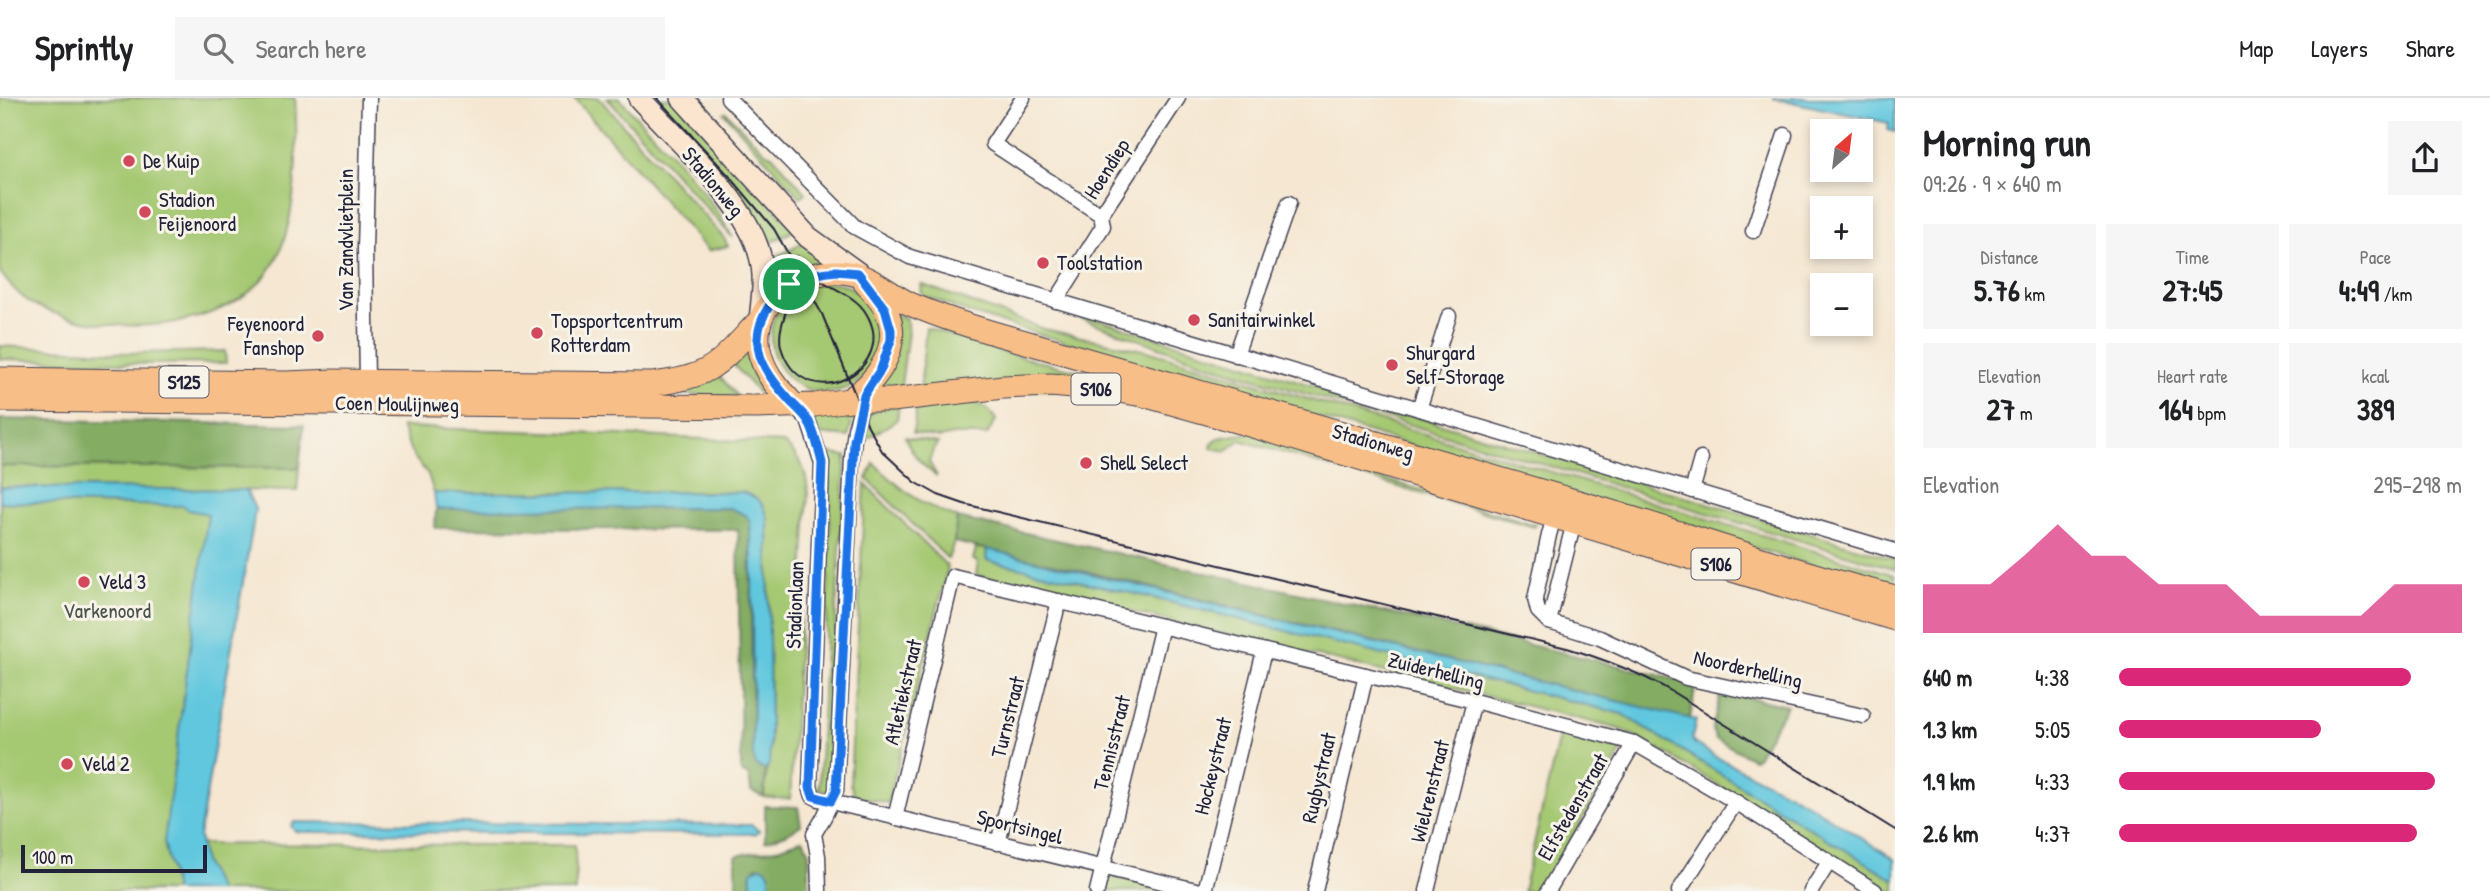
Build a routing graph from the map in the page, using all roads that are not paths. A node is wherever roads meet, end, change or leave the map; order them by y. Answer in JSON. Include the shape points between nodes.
{"nodes":[{"id":1,"x":369,"y":98,"type":"edge"},
{"id":2,"x":639,"y":98,"type":"edge"},
{"id":3,"x":682,"y":98,"type":"edge"},
{"id":4,"x":728,"y":98,"type":"edge"},
{"id":5,"x":1023,"y":98,"type":"edge"},
{"id":6,"x":1178,"y":98,"type":"edge"},
{"id":7,"x":1785,"y":135,"type":"dead end"},
{"id":8,"x":1289,"y":203,"type":"dead end"},
{"id":9,"x":1101,"y":215,"type":"junction"},
{"id":10,"x":1753,"y":231,"type":"dead end"},
{"id":11,"x":858,"y":273,"type":"junction"},
{"id":12,"x":1056,"y":300,"type":"junction"},
{"id":13,"x":1449,"y":316,"type":"dead end"},
{"id":14,"x":760,"y":320,"type":"junction"},
{"id":15,"x":1236,"y":355,"type":"junction"},
{"id":16,"x":0,"y":379,"type":"edge"},
{"id":17,"x":367,"y":382,"type":"junction"},
{"id":18,"x":0,"y":400,"type":"edge"},
{"id":19,"x":863,"y":401,"type":"junction"},
{"id":20,"x":794,"y":405,"type":"junction"},
{"id":21,"x":1419,"y":410,"type":"junction"},
{"id":22,"x":1701,"y":459,"type":"dead end"},
{"id":23,"x":1692,"y":491,"type":"junction"},
{"id":24,"x":1566,"y":513,"type":"junction"},
{"id":25,"x":1895,"y":551,"type":"edge"},
{"id":26,"x":953,"y":576,"type":"joint"},
{"id":27,"x":1895,"y":597,"type":"edge"},
{"id":28,"x":1059,"y":601,"type":"junction"},
{"id":29,"x":1895,"y":619,"type":"edge"},
{"id":30,"x":1162,"y":626,"type":"junction"},
{"id":31,"x":1264,"y":651,"type":"junction"},
{"id":32,"x":1366,"y":675,"type":"junction"},
{"id":33,"x":1474,"y":701,"type":"junction"},
{"id":34,"x":1863,"y":716,"type":"dead end"},
{"id":35,"x":1634,"y":743,"type":"junction"},
{"id":36,"x":825,"y":800,"type":"junction"},
{"id":37,"x":1736,"y":802,"type":"junction"},
{"id":38,"x":895,"y":818,"type":"junction"},
{"id":39,"x":998,"y":843,"type":"junction"},
{"id":40,"x":1829,"y":862,"type":"junction"},
{"id":41,"x":1102,"y":869,"type":"junction"},
{"id":42,"x":819,"y":891,"type":"edge"},
{"id":43,"x":1097,"y":891,"type":"edge"},
{"id":44,"x":1200,"y":891,"type":"edge"},
{"id":45,"x":1205,"y":891,"type":"edge"},
{"id":46,"x":1315,"y":891,"type":"edge"},
{"id":47,"x":1427,"y":891,"type":"edge"},
{"id":48,"x":1548,"y":891,"type":"edge"},
{"id":49,"x":1679,"y":891,"type":"edge"},
{"id":50,"x":1811,"y":891,"type":"edge"},
{"id":51,"x":1875,"y":891,"type":"edge"}],
"edges":[{"from":1,"to":17,"type":"street","name":"Van Zandvlietplein"},
{"from":2,"to":14,"type":"main road","name":"Stadionweg","via":[[732,200],[751,230],[763,272]]},
{"from":3,"to":11,"type":"main road","name":"Stadionweg","number":"S106","via":[[803,232]]},
{"from":4,"to":12,"type":"street","name":"Stadionweg","via":[[855,227],[881,244],[910,257]]},
{"from":5,"to":9,"type":"street","via":[[993,144]]},
{"from":6,"to":9,"type":"street","name":"Hoendiep"},
{"from":7,"to":10,"type":"street"},
{"from":8,"to":15,"type":"street"},
{"from":9,"to":12,"type":"street","name":"Hoendiep","via":[[1103,226]]},
{"from":11,"to":14,"type":"main road","via":[[836,271],[795,280]]},
{"from":11,"to":19,"type":"main road","name":"Stadionweg","via":[[885,309],[891,330],[885,359]]},
{"from":11,"to":24,"type":"main road","name":"Stadionweg","number":"S106","via":[[908,303],[1007,337]]},
{"from":12,"to":15,"type":"street","name":"Stadionweg"},
{"from":13,"to":21,"type":"street","name":"Stadionweg"},
{"from":14,"to":17,"type":"main road","name":"Coen Moulijnweg","number":"S125","via":[[715,366],[701,375],[671,382]]},
{"from":14,"to":20,"type":"main road","name":"Stadionweg","via":[[758,341],[764,365]]},
{"from":15,"to":21,"type":"street","name":"Stadionweg"},
{"from":16,"to":17,"type":"main road","name":"Coen Moulijnweg","number":"S125"},
{"from":18,"to":20,"type":"main road","name":"Coen Moulijnweg","number":"S125"},
{"from":19,"to":20,"type":"main road","name":"Stadionweg","number":"S106"},
{"from":19,"to":24,"type":"main road","name":"Stadionweg","number":"S106","via":[[1051,385],[1118,391]]},
{"from":19,"to":36,"type":"street","via":[[850,481],[836,791]]},
{"from":20,"to":36,"type":"street","name":"Stadionlaan","via":[[808,420],[822,463],[810,787],[813,796]]},
{"from":21,"to":23,"type":"street","name":"Stadionweg"},
{"from":22,"to":23,"type":"street"},
{"from":23,"to":25,"type":"street","name":"Stadionweg"},
{"from":24,"to":27,"type":"main road","name":"Stadionweg","number":"S106"},
{"from":24,"to":29,"type":"main road","name":"Stadionweg","number":"S106"},
{"from":24,"to":34,"type":"street","name":"Noorderhelling","via":[[1535,599],[1538,611],[1549,622],[1600,638],[1686,678]]},
{"from":26,"to":28,"type":"street","name":"Zuiderhelling"},
{"from":26,"to":38,"type":"street","name":"Atletiekstraat"},
{"from":28,"to":30,"type":"street","name":"Zuiderhelling"},
{"from":28,"to":39,"type":"street","name":"Turnstraat"},
{"from":30,"to":31,"type":"street","name":"Zuiderhelling"},
{"from":30,"to":41,"type":"street","name":"Tennisstraat"},
{"from":31,"to":32,"type":"street","name":"Zuiderhelling"},
{"from":31,"to":45,"type":"street","name":"Hockeystraat"},
{"from":32,"to":33,"type":"street","name":"Zuiderhelling"},
{"from":32,"to":46,"type":"street","name":"Rugbystraat"},
{"from":33,"to":35,"type":"street","name":"Zuiderhelling"},
{"from":33,"to":47,"type":"street","name":"Wielrenstraat"},
{"from":35,"to":37,"type":"street","name":"Zuiderhelling"},
{"from":35,"to":48,"type":"street","name":"Elfstedenstraat"},
{"from":36,"to":38,"type":"street","name":"Sportsingel"},
{"from":36,"to":42,"type":"street","via":[[814,834]]},
{"from":37,"to":40,"type":"street","name":"Zuiderhelling"},
{"from":37,"to":49,"type":"street"},
{"from":38,"to":39,"type":"street","name":"Sportsingel"},
{"from":39,"to":41,"type":"street","name":"Sportsingel"},
{"from":40,"to":50,"type":"street"},
{"from":40,"to":51,"type":"street","name":"Zuiderhelling"},
{"from":41,"to":43,"type":"street","name":"Tennisstraat"},
{"from":41,"to":44,"type":"street","name":"Sportsingel"}]}
